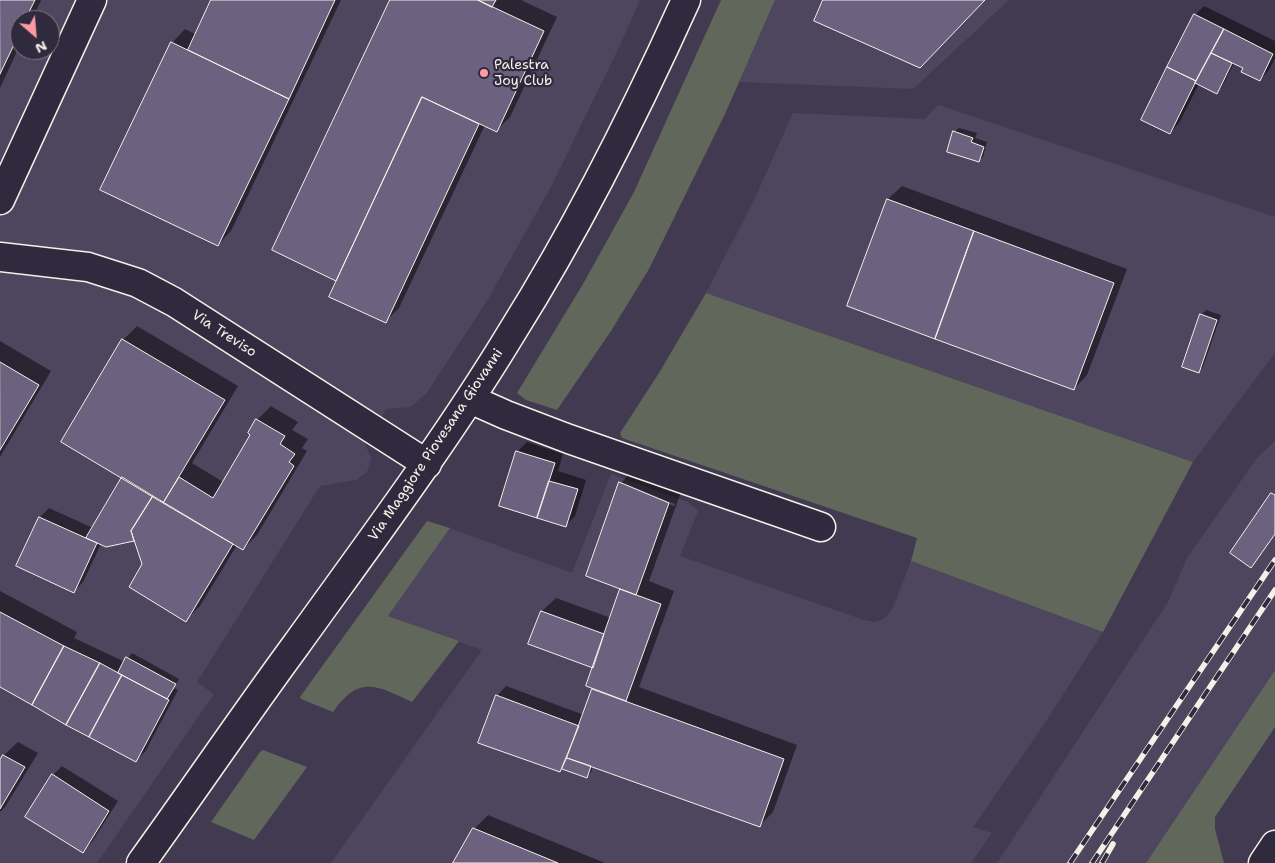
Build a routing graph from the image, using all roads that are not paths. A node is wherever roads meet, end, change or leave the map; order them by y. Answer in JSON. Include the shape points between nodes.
{"nodes":[{"id":1,"x":92,"y":0,"type":"edge"},
{"id":2,"x":686,"y":0,"type":"edge"},
{"id":3,"x":0,"y":200,"type":"edge"},
{"id":4,"x":0,"y":257,"type":"edge"},
{"id":5,"x":470,"y":399,"type":"junction"},
{"id":6,"x":427,"y":464,"type":"junction"},
{"id":7,"x":821,"y":527,"type":"dead end"},
{"id":8,"x":1275,"y":845,"type":"edge"},
{"id":9,"x":141,"y":863,"type":"edge"},
{"id":10,"x":1263,"y":863,"type":"edge"}],
"edges":[{"from":1,"to":3,"type":"street"},
{"from":2,"to":5,"type":"street","name":"Via Maggiore Piovesana Giovanni","via":[[652,77],[593,189],[513,331]]},
{"from":4,"to":6,"type":"street","name":"Via Treviso","via":[[88,267],[138,283],[174,302]]},
{"from":5,"to":6,"type":"street","name":"Via Maggiore Piovesana Giovanni"},
{"from":5,"to":7,"type":"street","via":[[569,439]]},
{"from":6,"to":9,"type":"street","name":"Via Maggiore Piovesana Giovanni"},
{"from":8,"to":10,"type":"street"}]}
